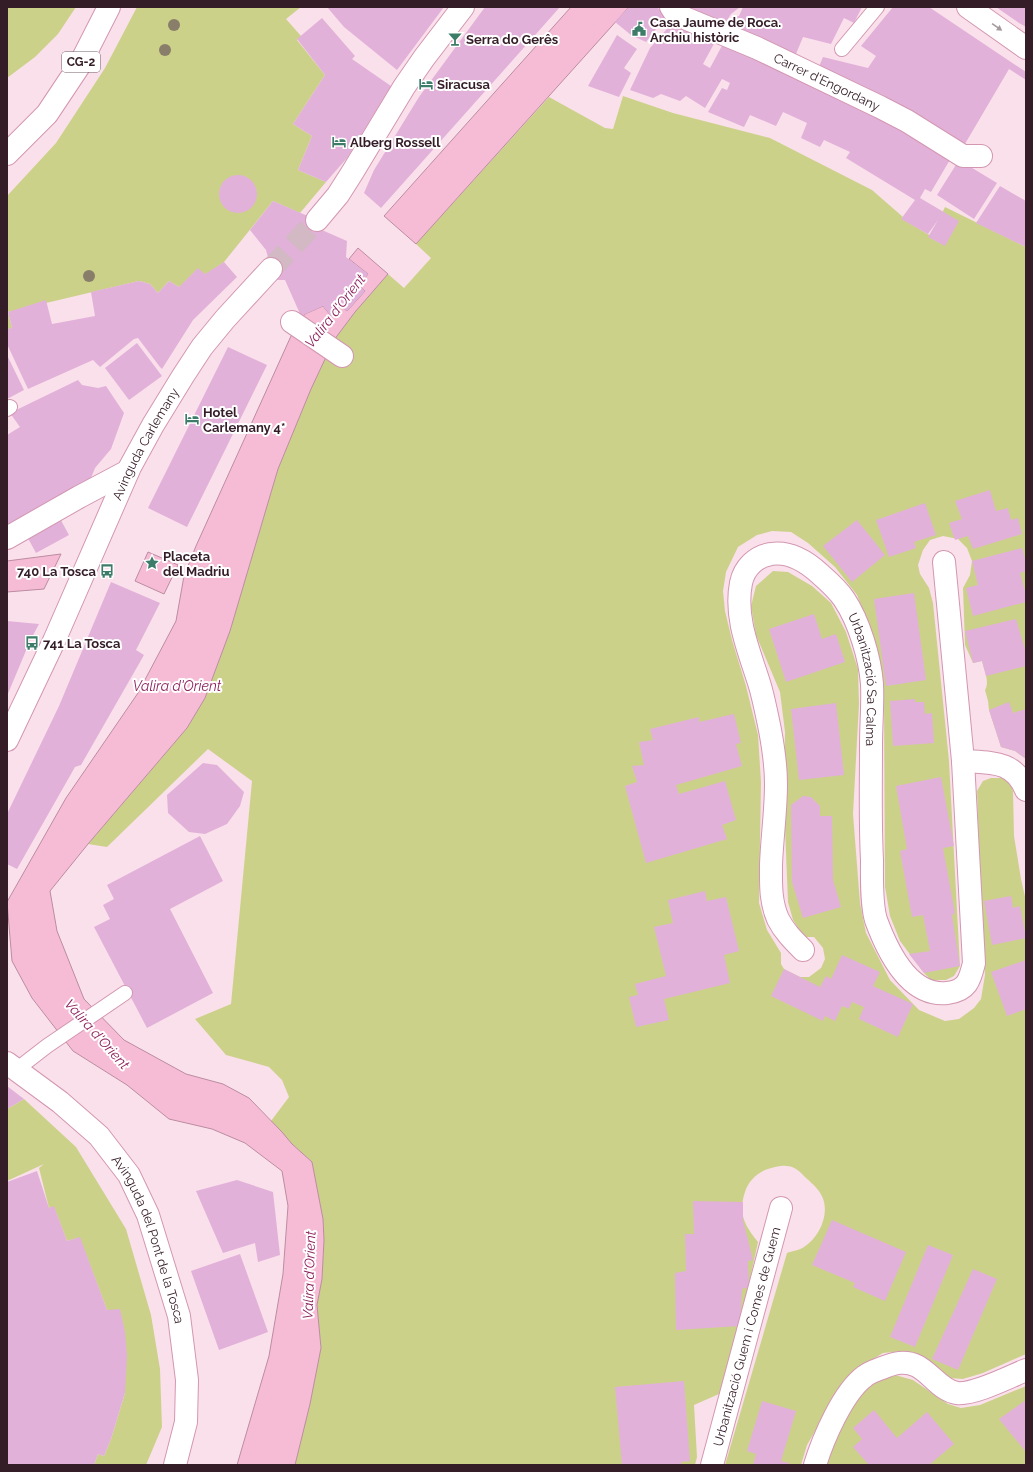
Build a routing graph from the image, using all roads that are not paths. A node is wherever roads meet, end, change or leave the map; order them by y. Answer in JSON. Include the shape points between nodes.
{"nodes":[{"id":1,"x":109,"y":7,"type":"edge"},
{"id":2,"x":463,"y":7,"type":"edge"},
{"id":3,"x":671,"y":7,"type":"edge"},
{"id":4,"x":877,"y":7,"type":"edge"},
{"id":5,"x":968,"y":7,"type":"edge"},
{"id":6,"x":1026,"y":48,"type":"edge"},
{"id":7,"x":842,"y":49,"type":"dead end"},
{"id":8,"x":10,"y":150,"type":"edge"},
{"id":9,"x":981,"y":156,"type":"dead end"},
{"id":10,"x":317,"y":220,"type":"tunnel mouth"},
{"id":11,"x":271,"y":269,"type":"tunnel mouth"},
{"id":12,"x":292,"y":322,"type":"dead end"},
{"id":13,"x":342,"y":356,"type":"dead end"},
{"id":14,"x":128,"y":471,"type":"junction"},
{"id":15,"x":7,"y":538,"type":"edge"},
{"id":16,"x":944,"y":562,"type":"dead end"},
{"id":17,"x":7,"y":740,"type":"edge"},
{"id":18,"x":963,"y":761,"type":"junction"},
{"id":19,"x":1026,"y":790,"type":"edge"},
{"id":20,"x":803,"y":950,"type":"dead end"},
{"id":21,"x":125,"y":993,"type":"dead end"},
{"id":22,"x":12,"y":1066,"type":"edge"},
{"id":23,"x":781,"y":1208,"type":"dead end"},
{"id":24,"x":1026,"y":1370,"type":"edge"},
{"id":25,"x":175,"y":1465,"type":"edge"},
{"id":26,"x":712,"y":1465,"type":"edge"},
{"id":27,"x":815,"y":1465,"type":"edge"}],
"edges":[{"from":1,"to":8,"type":"main road","number":"CG-2","via":[[79,66],[47,114]]},
{"from":2,"to":10,"type":"main road","via":[[404,87],[338,195]]},
{"from":3,"to":9,"type":"main road","name":"Carrer d'Engordany","via":[[687,19],[801,68],[880,107],[963,156]]},
{"from":4,"to":7,"type":"lane"},
{"from":5,"to":6,"type":"main road","one_way":true},
{"from":11,"to":14,"type":"main road","name":"Avinguda Carlemany","via":[[202,347],[156,420]]},
{"from":12,"to":13,"type":"main road"},
{"from":14,"to":15,"type":"main road"},
{"from":14,"to":17,"type":"main road","name":"Avinguda Carlemany","via":[[54,641]]},
{"from":16,"to":18,"type":"main road","name":"Urbanització Sa Calma"},
{"from":18,"to":19,"type":"main road","via":[[998,764],[1010,768],[1022,780]]},
{"from":18,"to":20,"type":"main road","name":"Urbanització Sa Calma","via":[[974,963],[970,978],[963,988],[949,993],[934,993],[918,987],[906,976],[895,960],[875,918],[871,848],[872,682],[867,655],[853,615],[844,598],[824,577],[810,564],[794,556],[768,554],[746,569],[741,583],[740,618],[770,731],[776,784],[771,894],[777,918],[788,935]]},
{"from":21,"to":22,"type":"lane","via":[[47,1046]]},
{"from":22,"to":25,"type":"main road","name":"Avinguda del Pont de la Tosca","via":[[60,1102],[99,1136],[129,1174],[148,1215],[179,1316],[187,1380],[186,1422]]},
{"from":23,"to":26,"type":"main road","name":"Urbanització Guem i Comes de Guem"},
{"from":24,"to":27,"type":"main road","via":[[968,1393],[956,1393],[944,1388],[930,1374],[917,1366],[902,1362],[866,1375],[851,1390],[822,1444]]}]}
